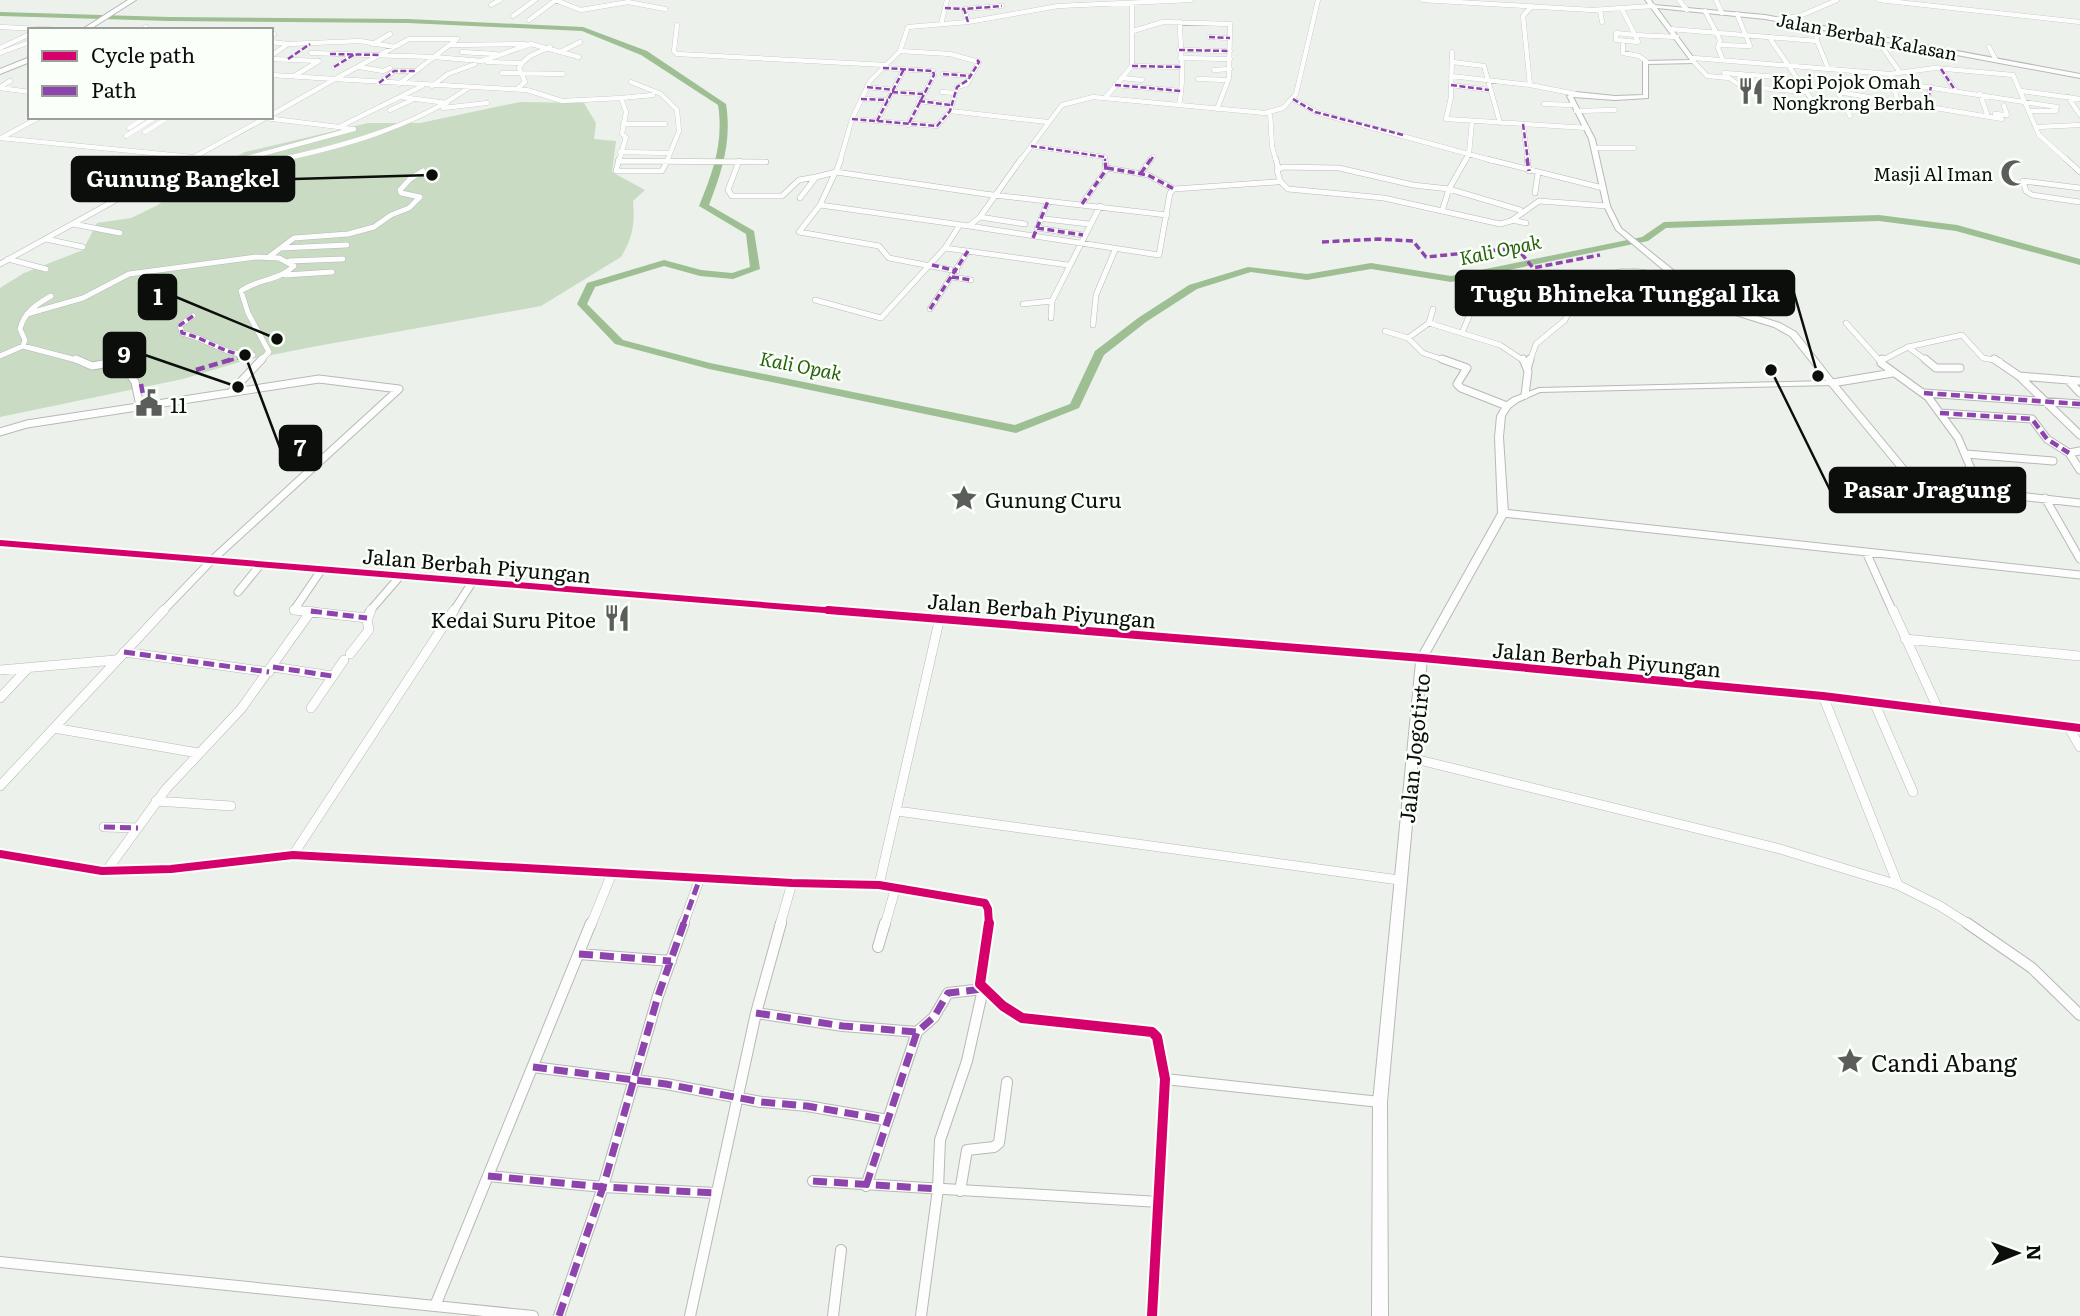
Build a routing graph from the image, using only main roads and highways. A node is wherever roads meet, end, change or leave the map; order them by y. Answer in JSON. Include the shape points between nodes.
{"nodes":[{"id":1,"x":133,"y":0,"type":"edge"},
{"id":2,"x":86,"y":28,"type":"edge"},
{"id":3,"x":28,"y":60,"type":"edge"},
{"id":4,"x":0,"y":72,"type":"edge"}],
"edges":[{"from":1,"to":2,"type":"highway"},
{"from":3,"to":4,"type":"highway"}]}
